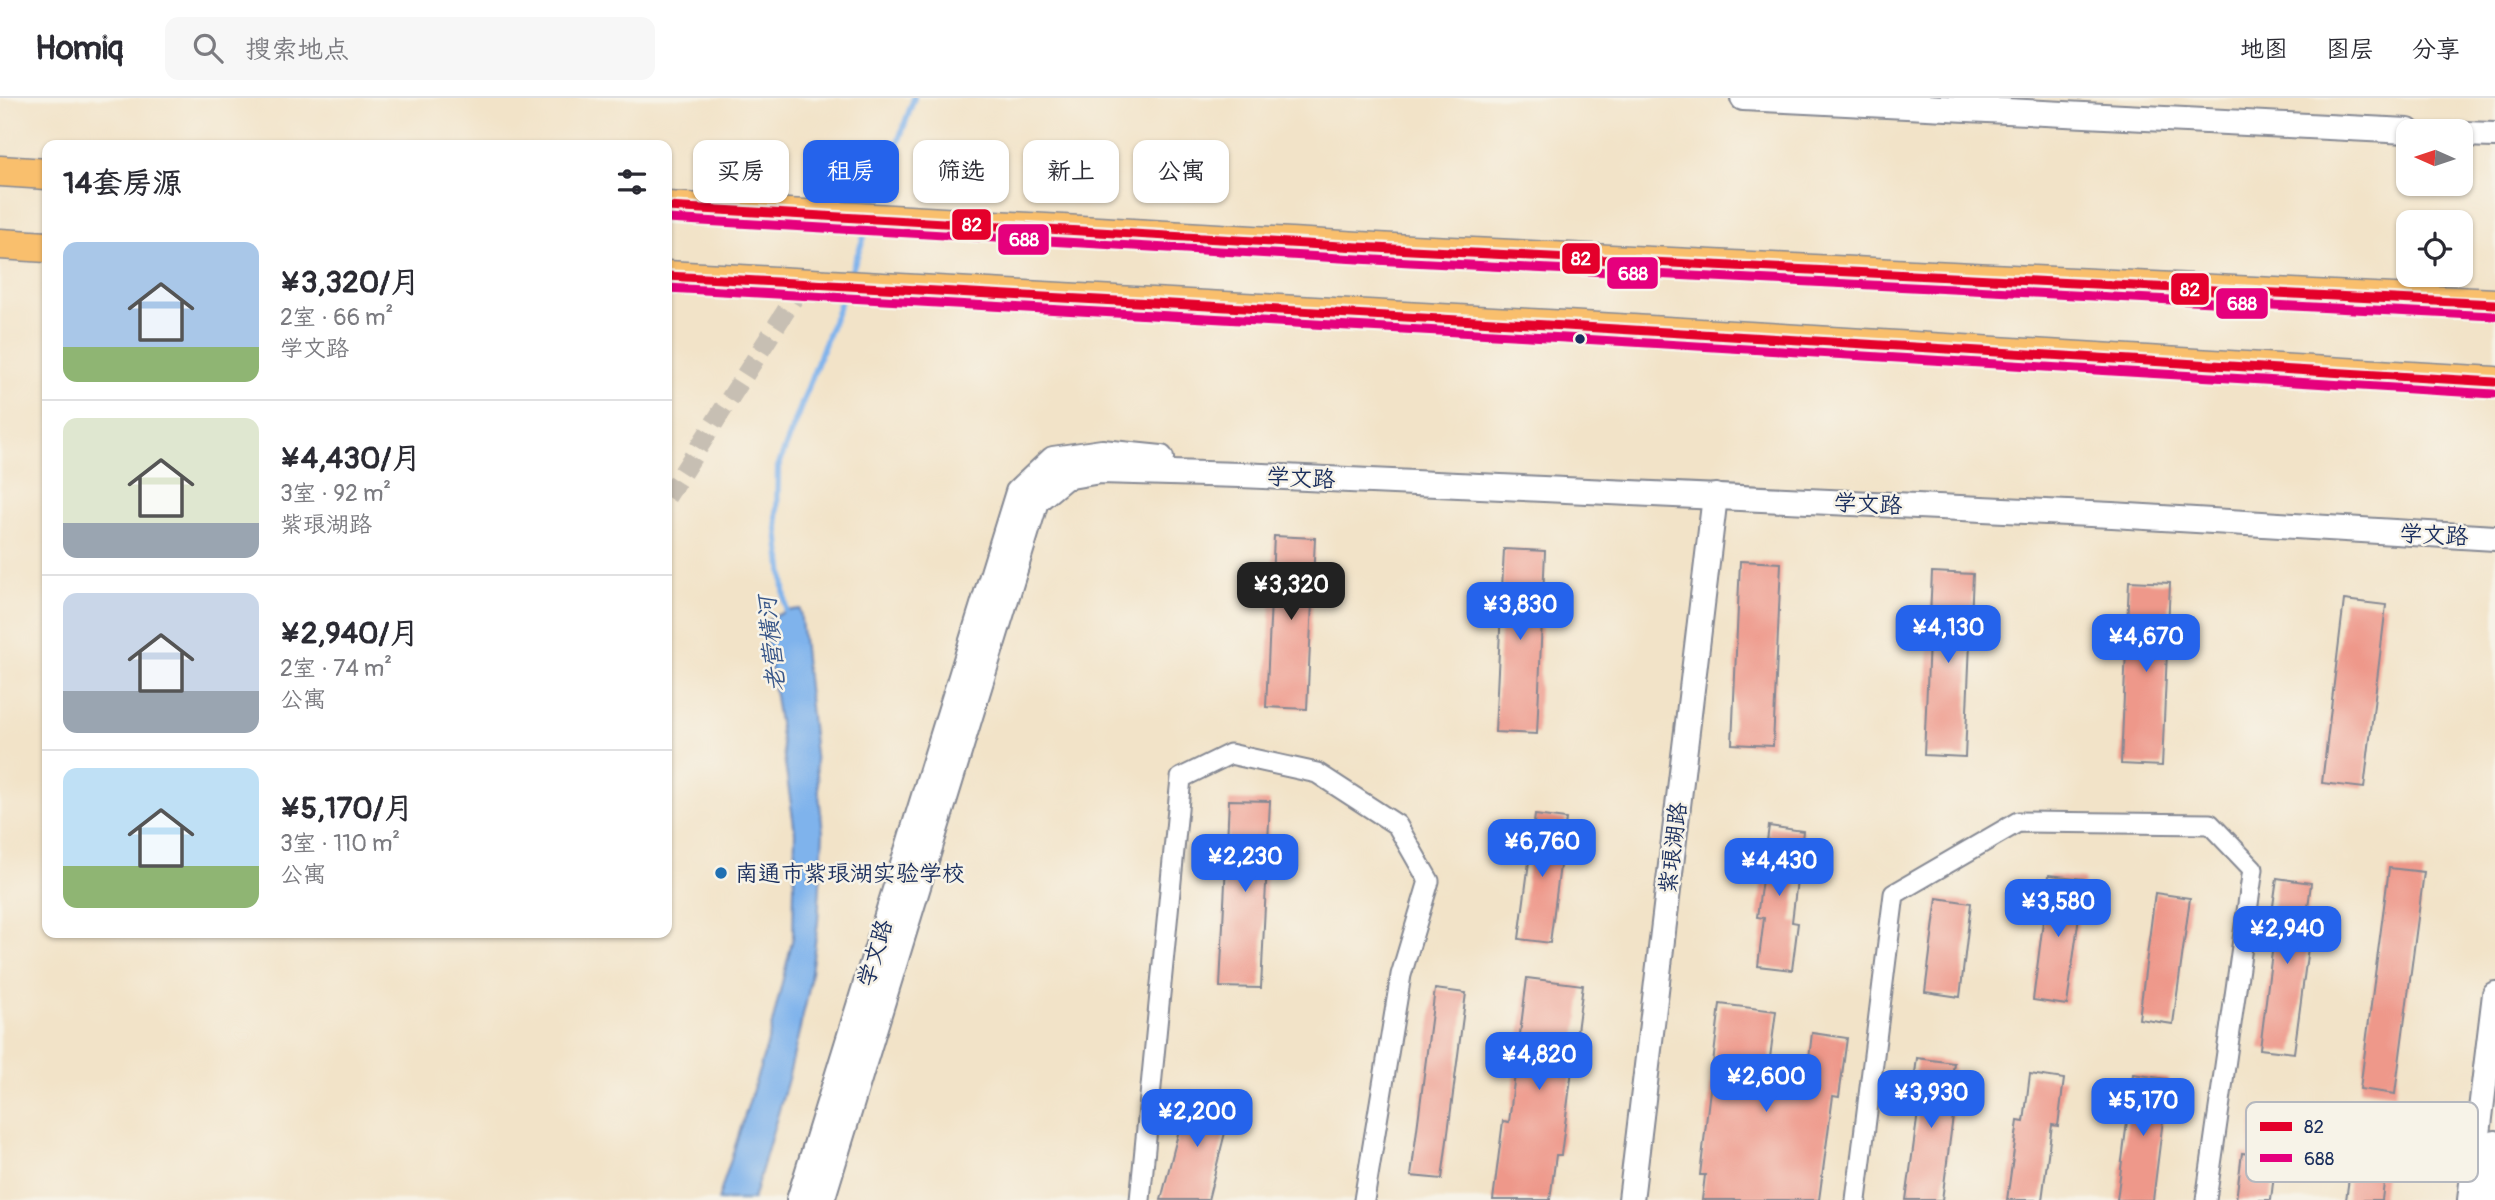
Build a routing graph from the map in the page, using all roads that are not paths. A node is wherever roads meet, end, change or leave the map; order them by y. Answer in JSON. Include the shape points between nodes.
{"nodes":[{"id":1,"x":1742,"y":98,"type":"edge"},
{"id":2,"x":2396,"y":130,"type":"edge"},
{"id":3,"x":2473,"y":134,"type":"edge"},
{"id":4,"x":2495,"y":135,"type":"edge"},
{"id":5,"x":0,"y":171,"type":"edge"},
{"id":6,"x":42,"y":174,"type":"edge"},
{"id":7,"x":672,"y":207,"type":"edge"},
{"id":8,"x":0,"y":244,"type":"edge"},
{"id":9,"x":42,"y":247,"type":"edge"},
{"id":10,"x":672,"y":276,"type":"edge"},
{"id":11,"x":2495,"y":304,"type":"edge"},
{"id":12,"x":2495,"y":382,"type":"edge"},
{"id":13,"x":1240,"y":475,"type":"junction"},
{"id":14,"x":1715,"y":496,"type":"junction"},
{"id":15,"x":2495,"y":538,"type":"edge"},
{"id":16,"x":2495,"y":994,"type":"edge"},
{"id":17,"x":2478,"y":1134,"type":"edge"},
{"id":18,"x":2495,"y":1143,"type":"edge"},
{"id":19,"x":2472,"y":1182,"type":"edge"},
{"id":20,"x":799,"y":1200,"type":"edge"},
{"id":21,"x":822,"y":1200,"type":"edge"},
{"id":22,"x":1140,"y":1200,"type":"edge"},
{"id":23,"x":1364,"y":1200,"type":"edge"},
{"id":24,"x":1631,"y":1200,"type":"edge"},
{"id":25,"x":1856,"y":1200,"type":"edge"},
{"id":26,"x":2206,"y":1200,"type":"edge"},
{"id":27,"x":2470,"y":1200,"type":"edge"},
{"id":28,"x":2488,"y":1200,"type":"edge"}],
"edges":[{"from":1,"to":2,"type":"street"},
{"from":3,"to":4,"type":"street"},
{"from":5,"to":6,"type":"main road"},
{"from":7,"to":11,"type":"main road","via":[[1411,250]]},
{"from":8,"to":9,"type":"main road"},
{"from":10,"to":12,"type":"main road"},
{"from":13,"to":14,"type":"street","name":"学文路"},
{"from":13,"to":20,"type":"street","name":"学文路","via":[[1178,460],[1102,452],[1053,459],[1018,492]]},
{"from":13,"to":21,"type":"street","name":"学文路","via":[[1100,471],[1065,477],[1037,502]]},
{"from":14,"to":15,"type":"street","name":"学文路"},
{"from":14,"to":24,"type":"street","name":"紫琅湖路"},
{"from":16,"to":17,"type":"street"},
{"from":18,"to":28,"type":"street"},
{"from":19,"to":27,"type":"street"},
{"from":22,"to":23,"type":"street","via":[[1181,778],[1230,754],[1317,773],[1397,825],[1429,881],[1401,975]]},
{"from":25,"to":26,"type":"street","via":[[1894,894],[2018,821],[2210,824],[2253,869]]}]}
